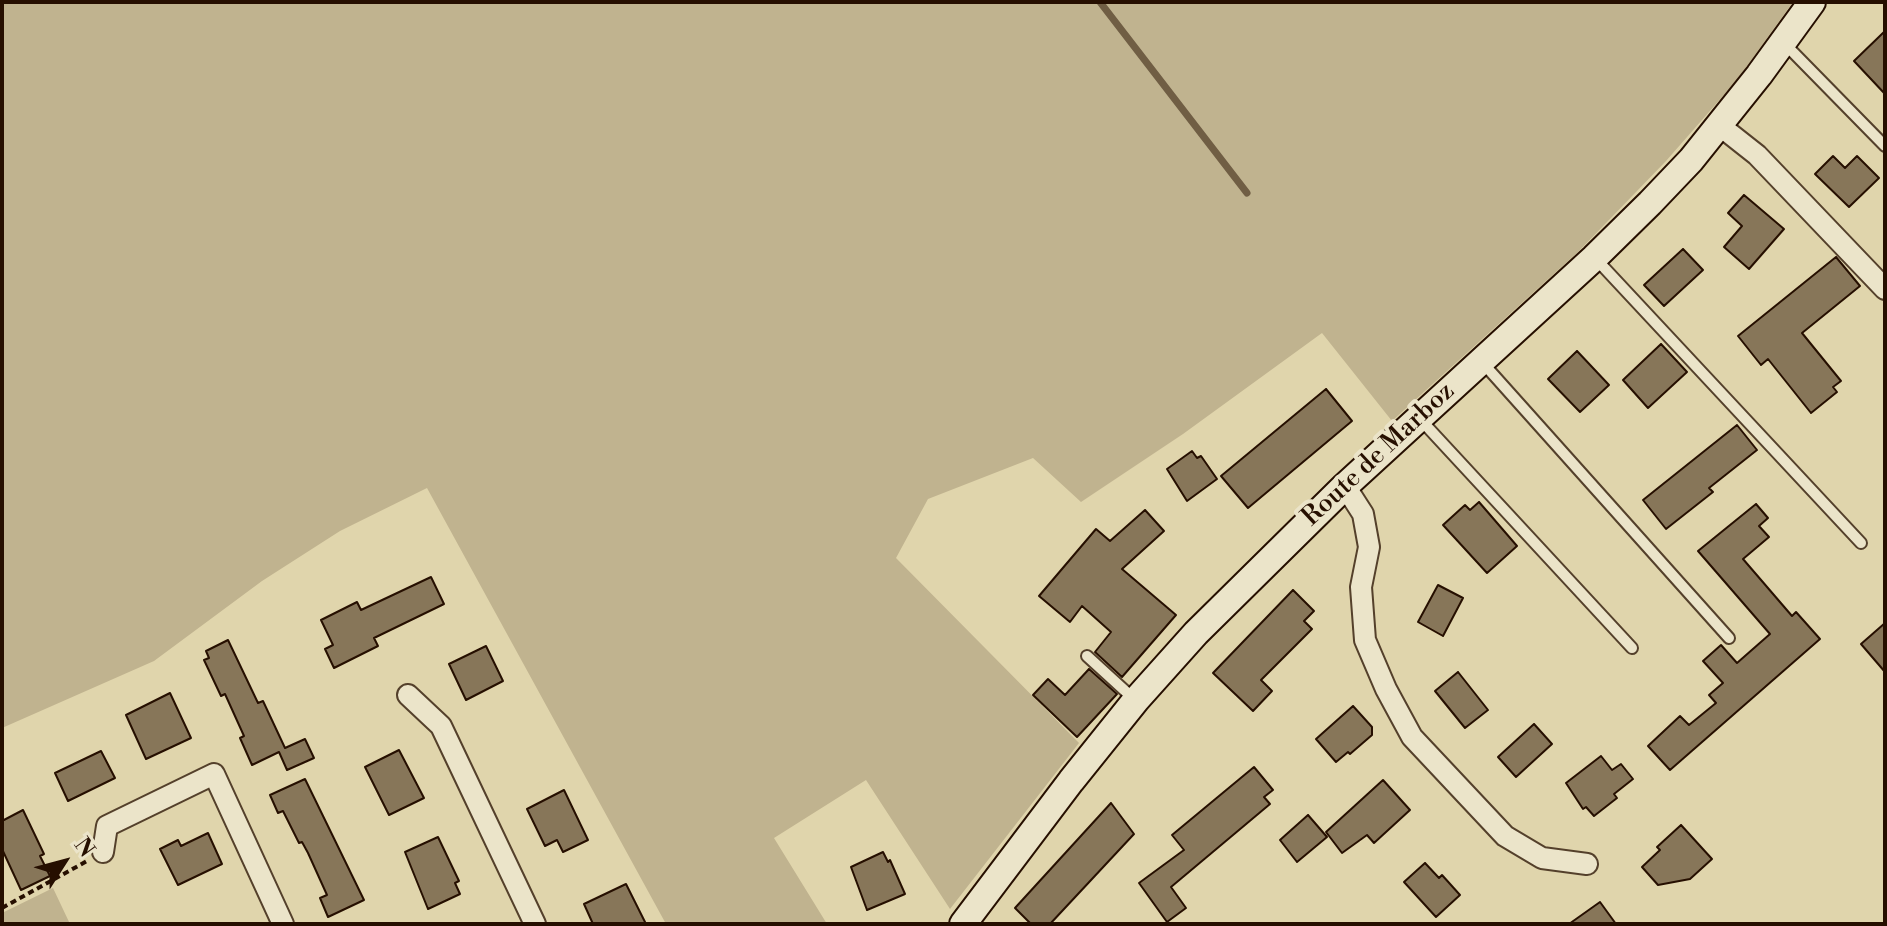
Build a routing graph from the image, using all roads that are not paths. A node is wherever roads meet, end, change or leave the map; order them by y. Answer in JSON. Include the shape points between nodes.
{"nodes":[{"id":1,"x":1812,"y":2,"type":"edge"},
{"id":2,"x":1783,"y":42,"type":"junction"},
{"id":3,"x":1719,"y":125,"type":"junction"},
{"id":4,"x":1885,"y":146,"type":"edge"},
{"id":5,"x":1594,"y":258,"type":"junction"},
{"id":6,"x":1885,"y":289,"type":"edge"},
{"id":7,"x":1481,"y":360,"type":"junction"},
{"id":8,"x":1419,"y":418,"type":"junction"},
{"id":9,"x":1345,"y":486,"type":"junction"},
{"id":10,"x":1861,"y":543,"type":"dead end"},
{"id":11,"x":1729,"y":638,"type":"dead end"},
{"id":12,"x":1632,"y":648,"type":"dead end"},
{"id":13,"x":1087,"y":656,"type":"dead end"},
{"id":14,"x":408,"y":695,"type":"dead end"},
{"id":15,"x":1136,"y":700,"type":"junction"},
{"id":16,"x":103,"y":852,"type":"road end"},
{"id":17,"x":1587,"y":864,"type":"dead end"},
{"id":18,"x":283,"y":924,"type":"edge"},
{"id":19,"x":535,"y":924,"type":"edge"},
{"id":20,"x":963,"y":924,"type":"edge"}],
"edges":[{"from":1,"to":2,"type":"main road","name":"Route de Marboz"},
{"from":2,"to":3,"type":"main road","name":"Route de Marboz"},
{"from":2,"to":4,"type":"lane"},
{"from":3,"to":5,"type":"main road","name":"Route de Marboz"},
{"from":3,"to":6,"type":"street","via":[[1757,155]]},
{"from":5,"to":7,"type":"main road","name":"Route de Marboz"},
{"from":5,"to":10,"type":"lane"},
{"from":7,"to":8,"type":"main road","name":"Route de Marboz"},
{"from":7,"to":11,"type":"lane"},
{"from":8,"to":9,"type":"main road","name":"Route de Marboz"},
{"from":8,"to":12,"type":"lane"},
{"from":9,"to":15,"type":"main road","name":"Route de Marboz"},
{"from":9,"to":17,"type":"street","via":[[1363,514],[1369,547],[1361,587],[1365,640],[1412,737],[1505,836],[1542,858]]},
{"from":13,"to":15,"type":"lane"},
{"from":14,"to":19,"type":"street","via":[[441,726]]},
{"from":15,"to":20,"type":"main road","name":"Route de Marboz"},
{"from":16,"to":18,"type":"street","via":[[107,826],[214,774]]}]}
